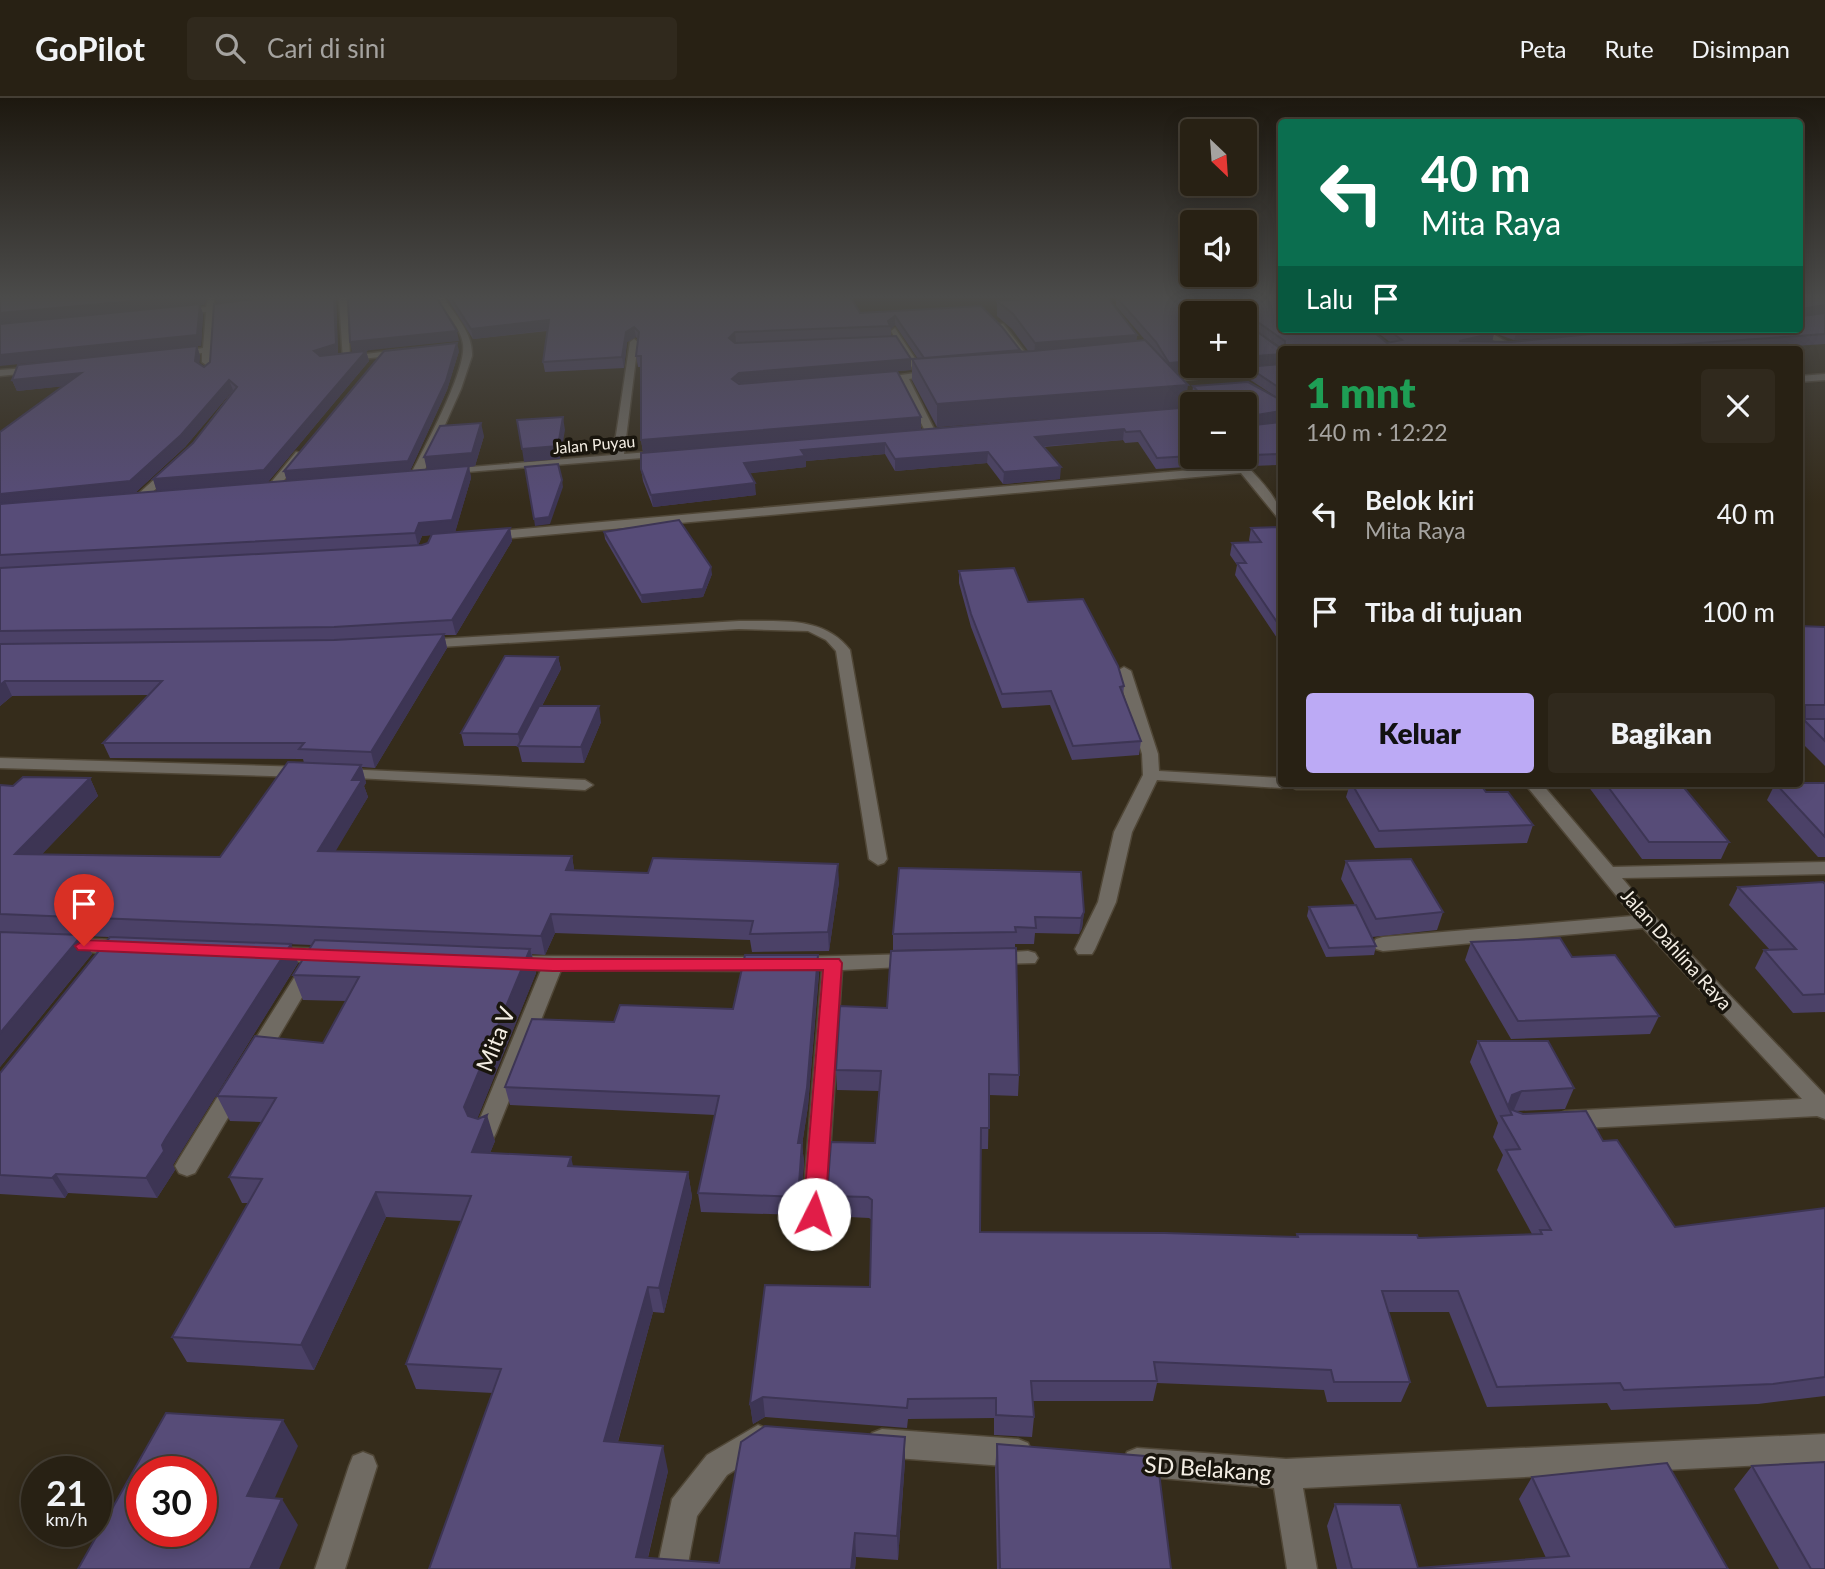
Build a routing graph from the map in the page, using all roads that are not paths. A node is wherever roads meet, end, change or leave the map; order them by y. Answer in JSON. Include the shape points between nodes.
{"nodes":[{"id":1,"x":55,"y":367,"type":"edge"},
{"id":2,"x":206,"y":367,"type":"edge"},
{"id":3,"x":464,"y":367,"type":"edge"},
{"id":4,"x":631,"y":367,"type":"edge"},
{"id":5,"x":915,"y":367,"type":"edge"},
{"id":6,"x":1032,"y":367,"type":"joint"},
{"id":7,"x":1037,"y":367,"type":"edge"},
{"id":8,"x":1157,"y":367,"type":"edge"},
{"id":9,"x":1018,"y":368,"type":"edge"},
{"id":10,"x":1278,"y":369,"type":"edge"},
{"id":11,"x":1257,"y":371,"type":"edge"},
{"id":12,"x":206,"y":372,"type":"edge"},
{"id":13,"x":0,"y":373,"type":"edge"},
{"id":14,"x":948,"y":373,"type":"edge"},
{"id":15,"x":920,"y":375,"type":"junction"},
{"id":16,"x":903,"y":377,"type":"junction"},
{"id":17,"x":1825,"y":377,"type":"edge"},
{"id":18,"x":1180,"y":378,"type":"edge"},
{"id":19,"x":1238,"y":378,"type":"edge"},
{"id":20,"x":1165,"y":379,"type":"junction"},
{"id":21,"x":1803,"y":379,"type":"edge"},
{"id":22,"x":864,"y":380,"type":"edge"},
{"id":23,"x":1249,"y":386,"type":"edge"},
{"id":24,"x":1190,"y":391,"type":"dead end"},
{"id":25,"x":1178,"y":392,"type":"joint"},
{"id":26,"x":943,"y":430,"type":"edge"},
{"id":27,"x":930,"y":431,"type":"junction"},
{"id":28,"x":916,"y":433,"type":"edge"},
{"id":29,"x":307,"y":446,"type":"edge"},
{"id":30,"x":681,"y":453,"type":"edge"},
{"id":31,"x":618,"y":458,"type":"junction"},
{"id":32,"x":181,"y":460,"type":"edge"},
{"id":33,"x":1244,"y":469,"type":"joint"},
{"id":34,"x":418,"y":474,"type":"junction"},
{"id":35,"x":404,"y":475,"type":"edge"},
{"id":36,"x":286,"y":486,"type":"edge"},
{"id":37,"x":273,"y":487,"type":"junction"},
{"id":38,"x":260,"y":488,"type":"edge"},
{"id":39,"x":167,"y":495,"type":"edge"},
{"id":40,"x":141,"y":497,"type":"junction"},
{"id":41,"x":128,"y":498,"type":"edge"},
{"id":42,"x":1278,"y":511,"type":"edge"},
{"id":43,"x":477,"y":537,"type":"edge"},
{"id":44,"x":402,"y":645,"type":"edge"},
{"id":45,"x":1124,"y":671,"type":"dead end"},
{"id":46,"x":0,"y":763,"type":"edge"},
{"id":47,"x":1151,"y":775,"type":"junction"},
{"id":48,"x":1278,"y":783,"type":"edge"},
{"id":49,"x":586,"y":785,"type":"dead end"},
{"id":50,"x":1536,"y":787,"type":"edge"},
{"id":51,"x":878,"y":859,"type":"dead end"},
{"id":52,"x":1825,"y":868,"type":"edge"},
{"id":53,"x":1611,"y":873,"type":"junction"},
{"id":54,"x":1648,"y":921,"type":"junction"},
{"id":55,"x":42,"y":943,"type":"edge"},
{"id":56,"x":1383,"y":944,"type":"dead end"},
{"id":57,"x":112,"y":947,"type":"junction"},
{"id":58,"x":153,"y":949,"type":"edge"},
{"id":59,"x":1085,"y":950,"type":"dead end"},
{"id":60,"x":249,"y":953,"type":"edge"},
{"id":61,"x":317,"y":956,"type":"junction"},
{"id":62,"x":345,"y":957,"type":"edge"},
{"id":63,"x":1028,"y":958,"type":"dead end"},
{"id":64,"x":972,"y":959,"type":"edge"},
{"id":65,"x":930,"y":960,"type":"edge"},
{"id":66,"x":484,"y":962,"type":"edge"},
{"id":67,"x":832,"y":963,"type":"junction"},
{"id":68,"x":553,"y":965,"type":"junction"},
{"id":69,"x":94,"y":969,"type":"edge"},
{"id":70,"x":1824,"y":1108,"type":"edge"},
{"id":71,"x":1541,"y":1122,"type":"edge"},
{"id":72,"x":485,"y":1133,"type":"edge"},
{"id":73,"x":187,"y":1166,"type":"dead end"},
{"id":74,"x":814,"y":1214,"type":"dead end"},
{"id":75,"x":779,"y":1435,"type":"edge"},
{"id":76,"x":861,"y":1441,"type":"edge"},
{"id":77,"x":1825,"y":1448,"type":"edge"},
{"id":78,"x":1039,"y":1455,"type":"edge"},
{"id":79,"x":1108,"y":1460,"type":"edge"},
{"id":80,"x":363,"y":1466,"type":"dead end"},
{"id":81,"x":1286,"y":1474,"type":"junction"},
{"id":82,"x":330,"y":1569,"type":"edge"},
{"id":83,"x":672,"y":1569,"type":"edge"},
{"id":84,"x":1302,"y":1569,"type":"edge"}],
"edges":[{"from":1,"to":13,"type":"street"},
{"from":2,"to":12,"type":"street"},
{"from":3,"to":34,"type":"street"},
{"from":4,"to":31,"type":"street"},
{"from":5,"to":15,"type":"street"},
{"from":6,"to":7,"type":"street"},
{"from":6,"to":9,"type":"street"},
{"from":8,"to":20,"type":"street"},
{"from":10,"to":11,"type":"street"},
{"from":14,"to":15,"type":"street"},
{"from":15,"to":16,"type":"street"},
{"from":16,"to":22,"type":"street"},
{"from":16,"to":27,"type":"street"},
{"from":17,"to":21,"type":"street"},
{"from":18,"to":20,"type":"street"},
{"from":19,"to":23,"type":"street"},
{"from":20,"to":25,"type":"street"},
{"from":24,"to":25,"type":"street"},
{"from":26,"to":27,"type":"street"},
{"from":27,"to":28,"type":"street"},
{"from":29,"to":37,"type":"street"},
{"from":30,"to":31,"type":"street","name":"Jalan Puyau"},
{"from":31,"to":34,"type":"street","name":"Jalan Puyau"},
{"from":32,"to":40,"type":"street"},
{"from":33,"to":42,"type":"street"},
{"from":33,"to":43,"type":"street"},
{"from":34,"to":35,"type":"street","name":"Jalan Puyau"},
{"from":36,"to":37,"type":"street"},
{"from":37,"to":38,"type":"street"},
{"from":39,"to":40,"type":"street"},
{"from":40,"to":41,"type":"street"},
{"from":44,"to":51,"type":"street","via":[[739,625],[810,627],[831,637],[843,650]]},
{"from":45,"to":47,"type":"street","via":[[1150,754]]},
{"from":46,"to":49,"type":"street"},
{"from":47,"to":48,"type":"street"},
{"from":47,"to":59,"type":"street","via":[[1123,832],[1107,902]]},
{"from":50,"to":53,"type":"street","name":"Jalan Dahlina Raya"},
{"from":52,"to":53,"type":"street"},
{"from":53,"to":54,"type":"street","name":"Jalan Dahlina Raya"},
{"from":54,"to":56,"type":"street"},
{"from":54,"to":70,"type":"street","name":"Jalan Dahlina Raya"},
{"from":55,"to":57,"type":"street"},
{"from":57,"to":58,"type":"street"},
{"from":57,"to":69,"type":"street"},
{"from":60,"to":61,"type":"street"},
{"from":61,"to":62,"type":"street"},
{"from":61,"to":73,"type":"street"},
{"from":63,"to":64,"type":"street"},
{"from":65,"to":67,"type":"street"},
{"from":66,"to":68,"type":"street"},
{"from":67,"to":68,"type":"street"},
{"from":67,"to":74,"type":"street"},
{"from":68,"to":72,"type":"street","name":"Mita V"},
{"from":70,"to":71,"type":"street"},
{"from":75,"to":83,"type":"street","via":[[765,1434],[717,1465],[683,1510]]},
{"from":76,"to":78,"type":"street"},
{"from":77,"to":81,"type":"street","name":"SD Belakang"},
{"from":79,"to":81,"type":"street","name":"SD Belakang"},
{"from":80,"to":82,"type":"street"},
{"from":81,"to":84,"type":"street"}]}
